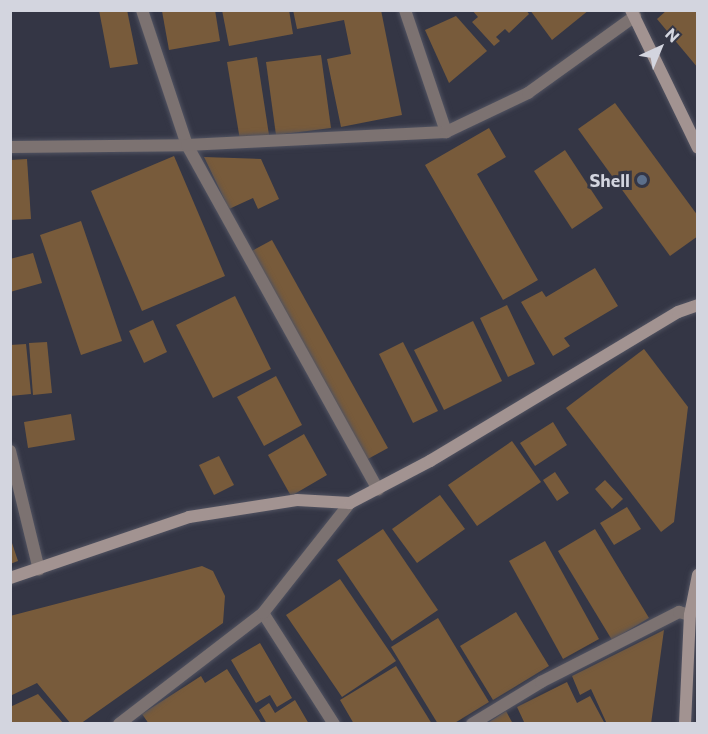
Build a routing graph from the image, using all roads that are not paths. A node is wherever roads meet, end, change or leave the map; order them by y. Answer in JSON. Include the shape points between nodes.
{"nodes":[{"id":1,"x":142,"y":10,"type":"edge"},
{"id":2,"x":405,"y":10,"type":"edge"},
{"id":3,"x":633,"y":13,"type":"edge"},
{"id":4,"x":446,"y":132,"type":"junction"},
{"id":5,"x":187,"y":145,"type":"junction"},
{"id":6,"x":10,"y":147,"type":"edge"},
{"id":7,"x":698,"y":148,"type":"edge"},
{"id":8,"x":698,"y":305,"type":"edge"},
{"id":9,"x":10,"y":451,"type":"edge"},
{"id":10,"x":378,"y":490,"type":"junction"},
{"id":11,"x":350,"y":503,"type":"junction"},
{"id":12,"x":39,"y":570,"type":"junction"},
{"id":13,"x":698,"y":575,"type":"edge"},
{"id":14,"x":10,"y":578,"type":"edge"},
{"id":15,"x":263,"y":613,"type":"junction"},
{"id":16,"x":690,"y":615,"type":"junction"},
{"id":17,"x":119,"y":723,"type":"edge"},
{"id":18,"x":334,"y":723,"type":"edge"},
{"id":19,"x":472,"y":723,"type":"edge"},
{"id":20,"x":685,"y":723,"type":"edge"}],
"edges":[{"from":1,"to":5,"type":"street"},
{"from":2,"to":4,"type":"street"},
{"from":3,"to":4,"type":"street","via":[[528,93]]},
{"from":3,"to":7,"type":"street"},
{"from":4,"to":5,"type":"street"},
{"from":5,"to":6,"type":"street"},
{"from":5,"to":10,"type":"street"},
{"from":8,"to":10,"type":"street","via":[[678,312]]},
{"from":9,"to":12,"type":"street"},
{"from":10,"to":11,"type":"street"},
{"from":11,"to":12,"type":"street","via":[[297,500],[189,517]]},
{"from":11,"to":15,"type":"street"},
{"from":12,"to":14,"type":"street"},
{"from":13,"to":16,"type":"street"},
{"from":15,"to":17,"type":"street"},
{"from":15,"to":18,"type":"street"},
{"from":16,"to":19,"type":"street","via":[[679,612],[541,682]]},
{"from":16,"to":20,"type":"street"}]}
